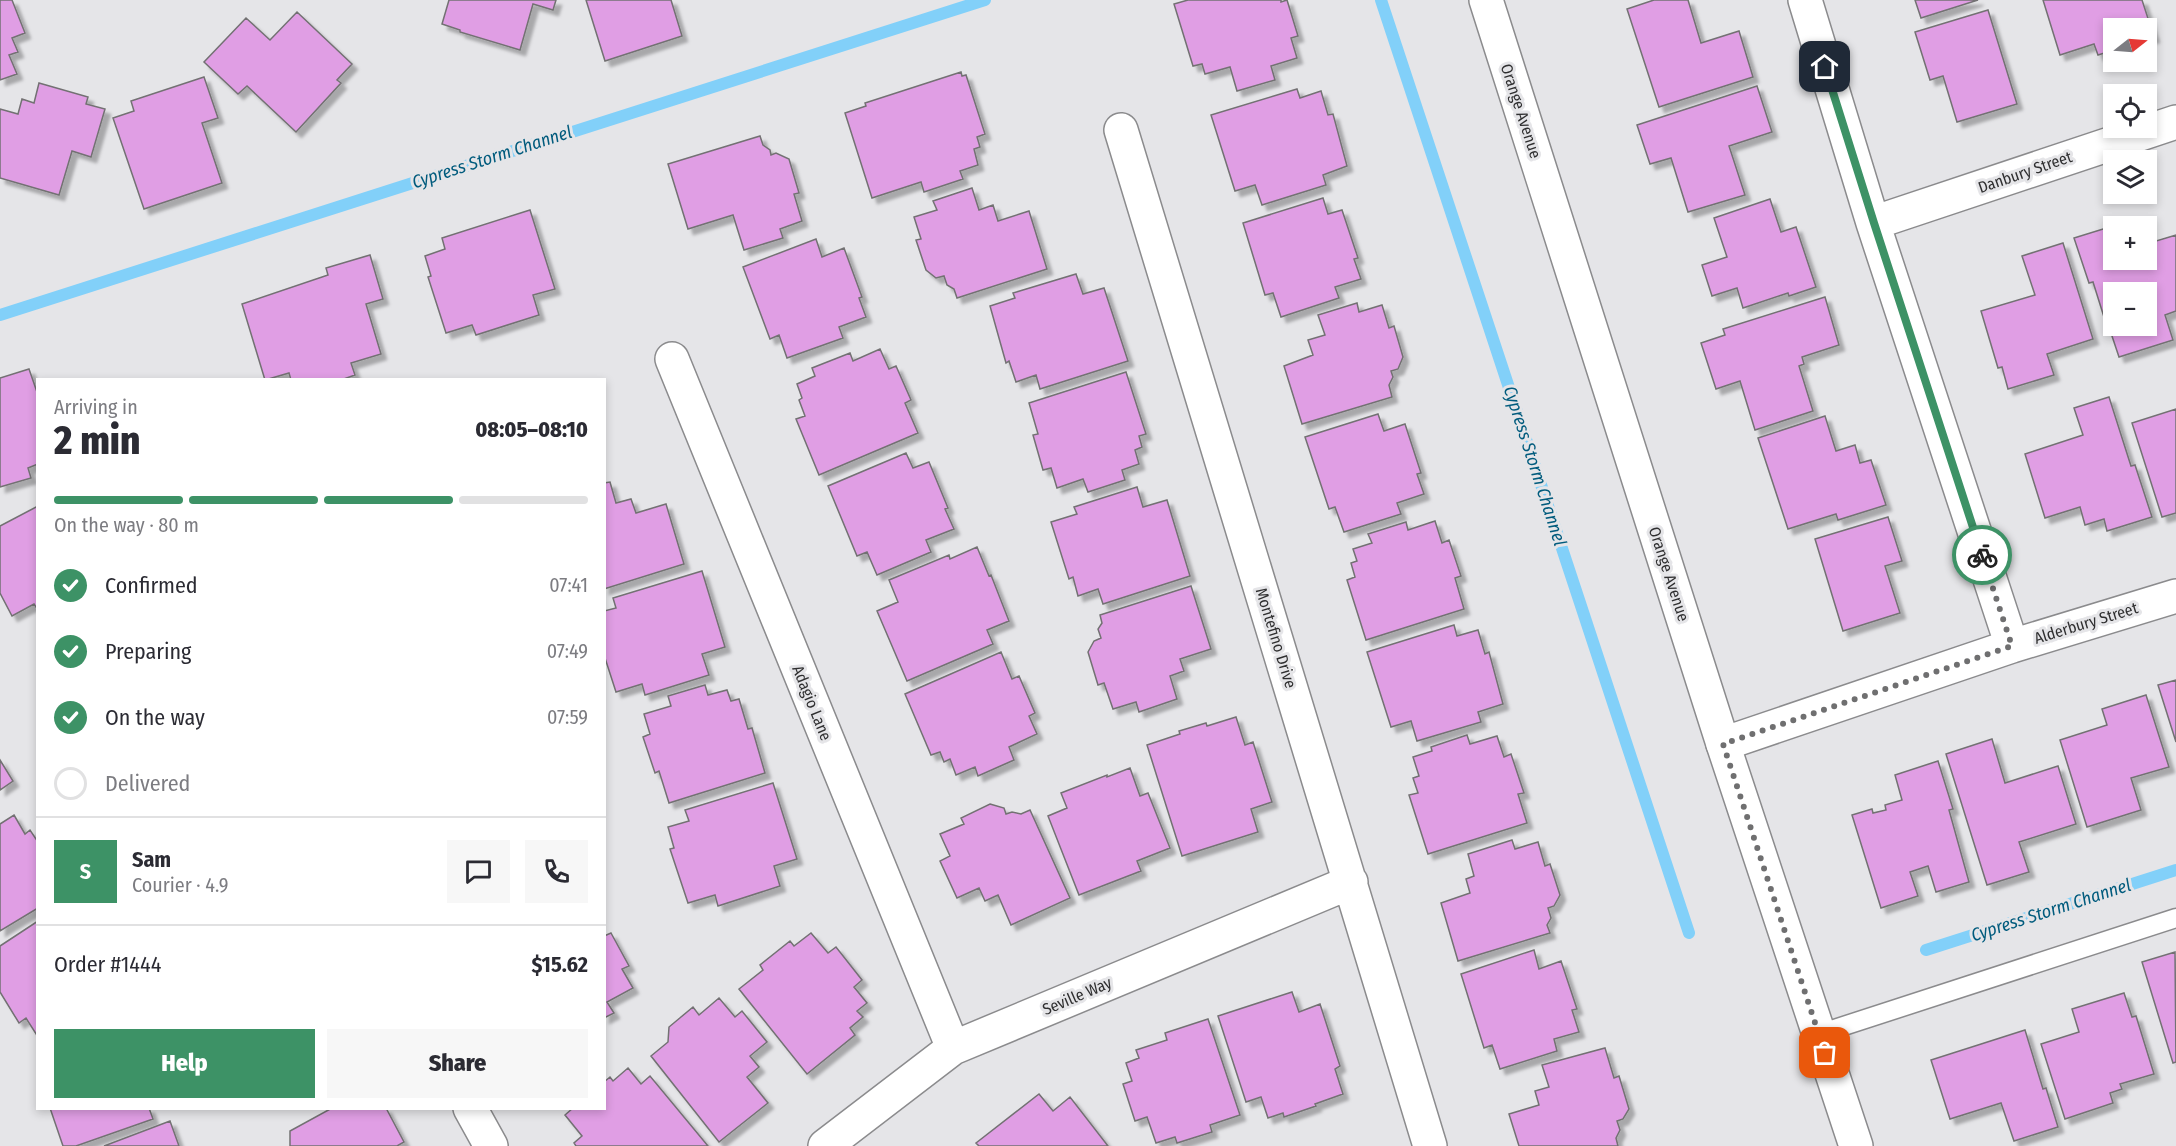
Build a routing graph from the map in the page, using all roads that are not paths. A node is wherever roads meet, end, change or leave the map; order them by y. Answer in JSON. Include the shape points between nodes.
{"nodes":[{"id":1,"x":1486,"y":0,"type":"edge"},
{"id":2,"x":1804,"y":0,"type":"edge"},
{"id":3,"x":2176,"y":122,"type":"edge"},
{"id":4,"x":1121,"y":130,"type":"dead end"},
{"id":5,"x":1874,"y":223,"type":"junction"},
{"id":6,"x":672,"y":359,"type":"dead end"},
{"id":7,"x":2176,"y":596,"type":"edge"},
{"id":8,"x":2012,"y":646,"type":"junction"},
{"id":9,"x":1723,"y":744,"type":"junction"},
{"id":10,"x":1351,"y":882,"type":"junction"},
{"id":11,"x":2176,"y":918,"type":"edge"},
{"id":12,"x":1819,"y":1034,"type":"junction"},
{"id":13,"x":953,"y":1048,"type":"junction"},
{"id":14,"x":472,"y":1110,"type":"edge"},
{"id":15,"x":491,"y":1146,"type":"edge"},
{"id":16,"x":825,"y":1146,"type":"edge"},
{"id":17,"x":1430,"y":1146,"type":"edge"},
{"id":18,"x":1856,"y":1146,"type":"edge"}],
"edges":[{"from":1,"to":9,"type":"street","name":"Orange Avenue"},
{"from":2,"to":5,"type":"street"},
{"from":3,"to":5,"type":"street","name":"Danbury Street"},
{"from":4,"to":10,"type":"street","name":"Montefino Drive"},
{"from":5,"to":8,"type":"street"},
{"from":6,"to":13,"type":"street","name":"Adagio Lane"},
{"from":7,"to":8,"type":"street","name":"Alderbury Street"},
{"from":8,"to":9,"type":"street","name":"Alderbury Street"},
{"from":9,"to":12,"type":"street","name":"Orange Avenue"},
{"from":10,"to":13,"type":"street","name":"Seville Way"},
{"from":10,"to":17,"type":"street","name":"Montefino Drive"},
{"from":11,"to":12,"type":"lane"},
{"from":12,"to":18,"type":"street","name":"Orange Avenue"},
{"from":13,"to":16,"type":"street","name":"Seville Way"},
{"from":14,"to":15,"type":"street"}]}
